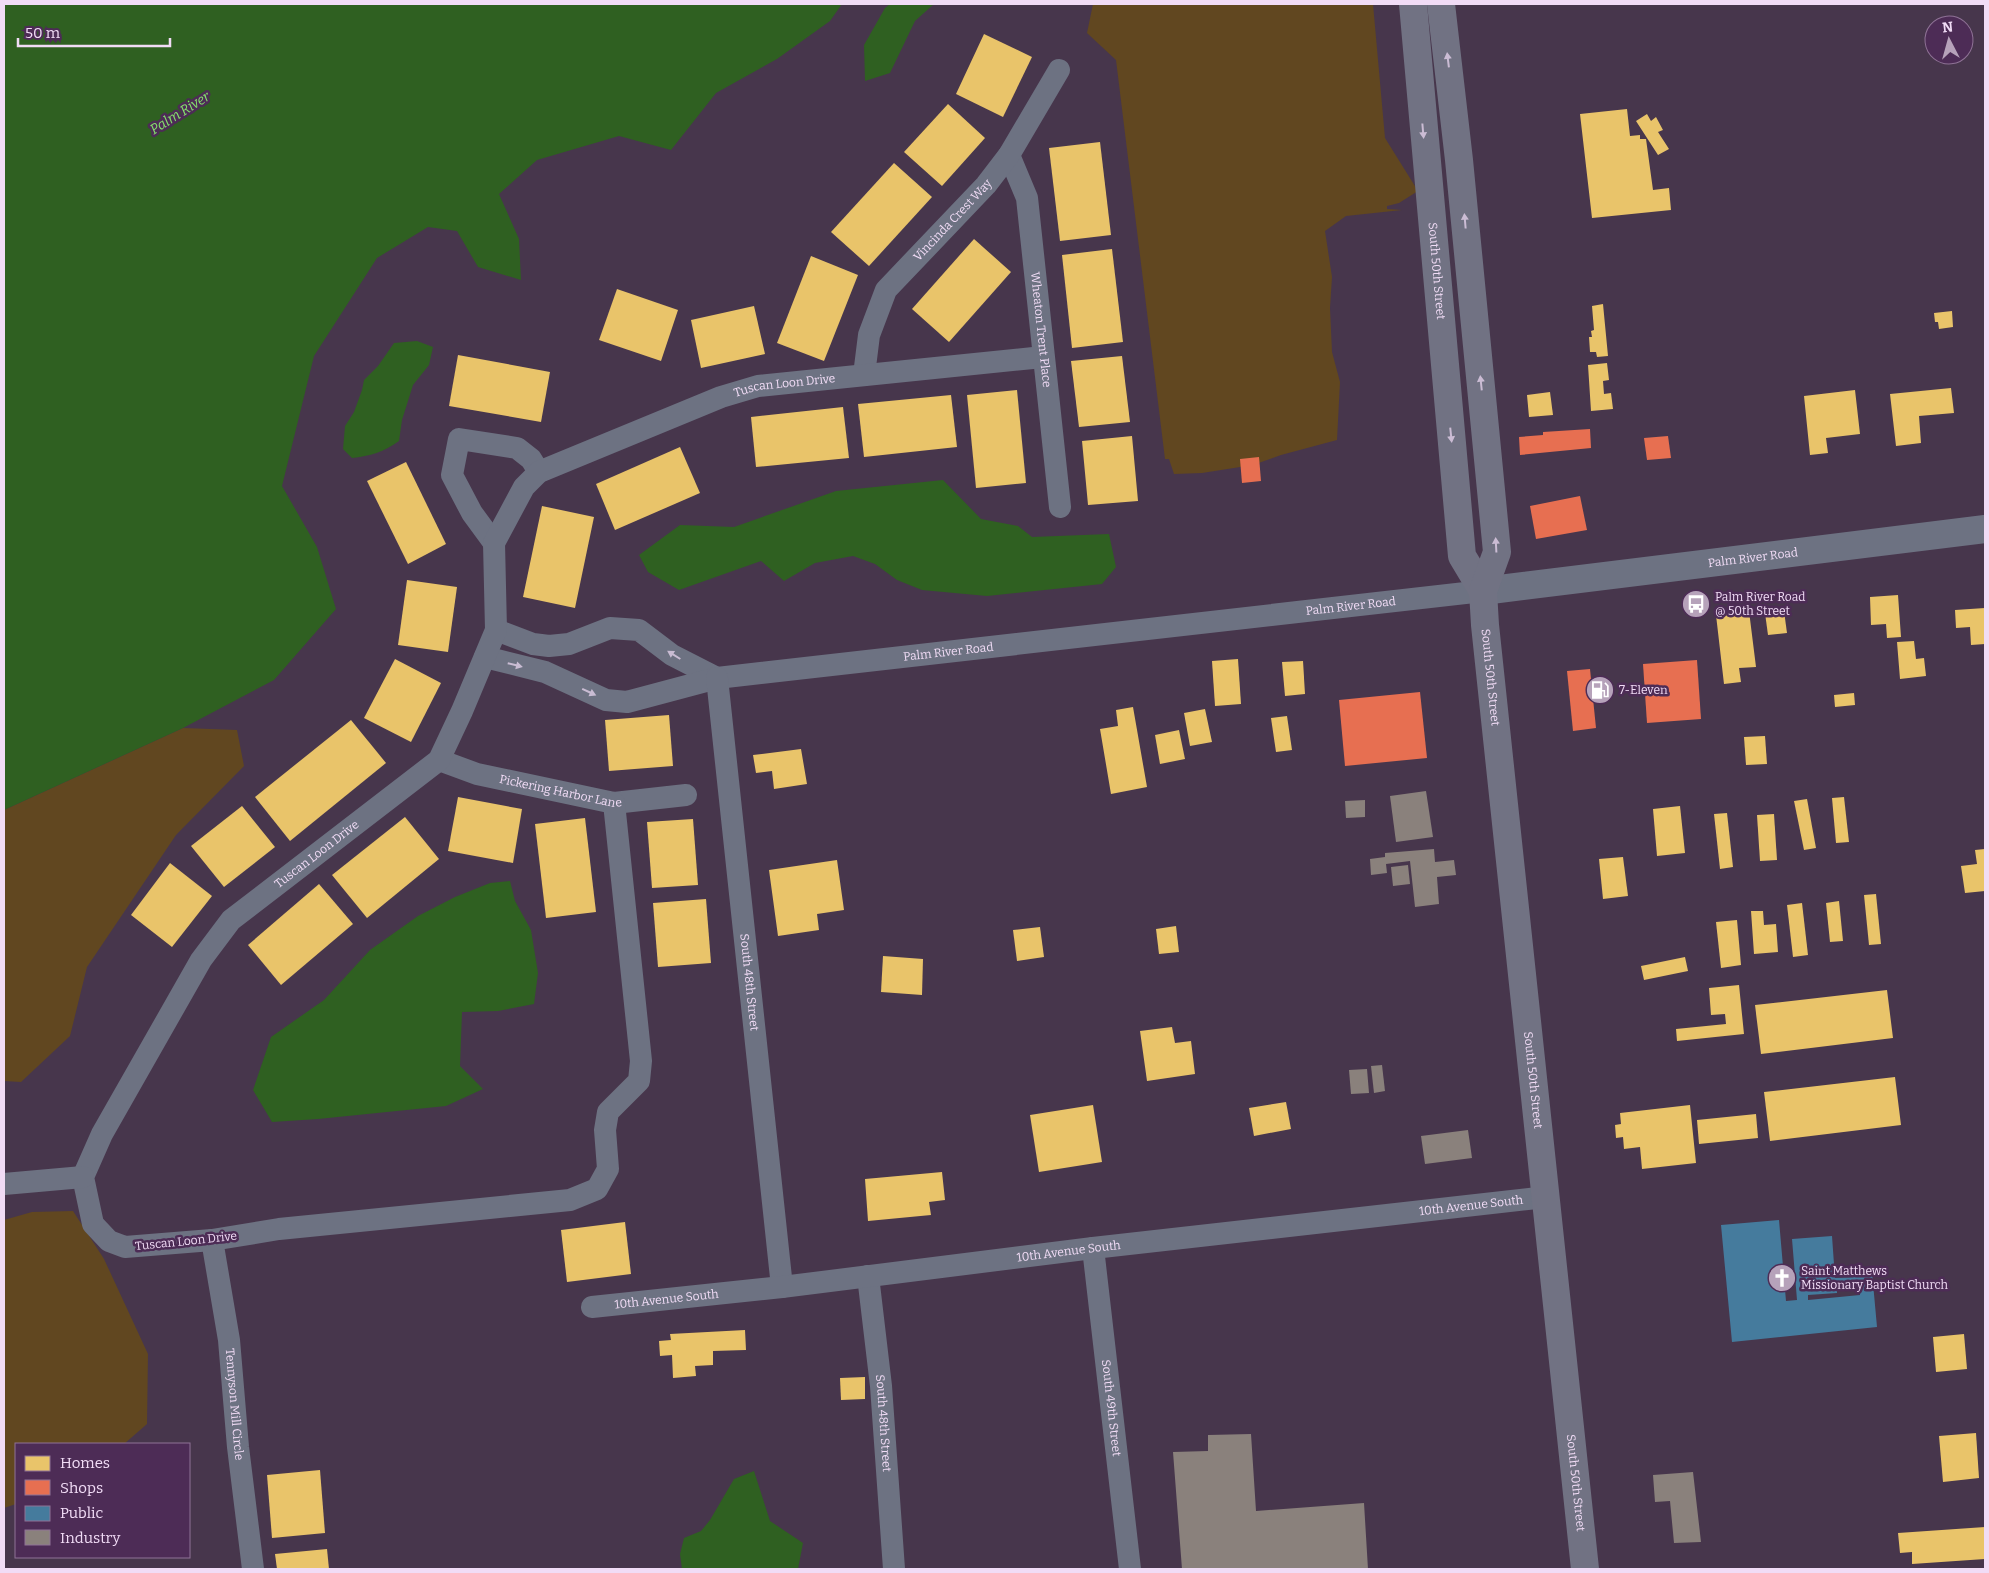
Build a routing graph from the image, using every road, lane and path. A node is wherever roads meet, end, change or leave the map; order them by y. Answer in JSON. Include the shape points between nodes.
{"nodes":[{"id":1,"x":1413,"y":4,"type":"edge"},
{"id":2,"x":1441,"y":4,"type":"edge"},
{"id":3,"x":1059,"y":70,"type":"dead end"},
{"id":4,"x":1009,"y":155,"type":"junction"},
{"id":5,"x":1043,"y":357,"type":"junction"},
{"id":6,"x":864,"y":375,"type":"junction"},
{"id":7,"x":539,"y":472,"type":"junction"},
{"id":8,"x":1060,"y":507,"type":"dead end"},
{"id":9,"x":1985,"y":529,"type":"edge"},
{"id":10,"x":494,"y":543,"type":"junction"},
{"id":11,"x":1482,"y":591,"type":"junction"},
{"id":12,"x":496,"y":630,"type":"junction"},
{"id":13,"x":569,"y":644,"type":"junction"},
{"id":14,"x":485,"y":657,"type":"junction"},
{"id":15,"x":717,"y":678,"type":"junction"},
{"id":16,"x":562,"y":680,"type":"junction"},
{"id":17,"x":439,"y":760,"type":"junction"},
{"id":18,"x":686,"y":795,"type":"dead end"},
{"id":19,"x":614,"y":803,"type":"junction"},
{"id":20,"x":83,"y":1177,"type":"junction"},
{"id":21,"x":4,"y":1184,"type":"edge"},
{"id":22,"x":1546,"y":1197,"type":"junction"},
{"id":23,"x":212,"y":1240,"type":"junction"},
{"id":24,"x":1093,"y":1248,"type":"junction"},
{"id":25,"x":868,"y":1276,"type":"junction"},
{"id":26,"x":782,"y":1287,"type":"junction"},
{"id":27,"x":592,"y":1307,"type":"dead end"},
{"id":28,"x":253,"y":1569,"type":"edge"},
{"id":29,"x":894,"y":1569,"type":"edge"},
{"id":30,"x":1130,"y":1569,"type":"edge"},
{"id":31,"x":1585,"y":1569,"type":"edge"}],
"edges":[{"from":1,"to":11,"type":"main road","name":"South 50th Street","one_way":true,"via":[[1462,556]]},
{"from":11,"to":2,"type":"main road","name":"South 50th Street","one_way":true,"via":[[1497,552]]},
{"from":3,"to":4,"type":"street","name":"Vincinda Crest Way"},
{"from":4,"to":5,"type":"street","name":"Wheaton Trent Place","via":[[1027,198]]},
{"from":4,"to":6,"type":"street","name":"Vincinda Crest Way","via":[[986,185],[886,290],[869,335]]},
{"from":5,"to":6,"type":"street","name":"Tuscan Loon Drive"},
{"from":5,"to":8,"type":"street","name":"Wheaton Trent Place"},
{"from":6,"to":7,"type":"street","name":"Tuscan Loon Drive","via":[[758,386],[721,397]]},
{"from":7,"to":10,"type":"street","name":"Tuscan Loon Drive","via":[[524,487]]},
{"from":7,"to":10,"type":"street","via":[[531,459],[517,448],[458,439],[452,475]]},
{"from":9,"to":11,"type":"street","name":"Palm River Road"},
{"from":10,"to":12,"type":"street","name":"Tuscan Loon Drive"},
{"from":11,"to":15,"type":"street","name":"Palm River Road"},
{"from":11,"to":22,"type":"main road","name":"South 50th Street"},
{"from":12,"to":13,"type":"street","via":[[533,644]]},
{"from":12,"to":14,"type":"street","name":"Tuscan Loon Drive"},
{"from":15,"to":13,"type":"street","one_way":true,"via":[[672,655],[638,630],[610,628]]},
{"from":13,"to":16,"type":"street"},
{"from":14,"to":16,"type":"street","name":"Palm River Road","one_way":true,"via":[[544,672]]},
{"from":14,"to":17,"type":"street","name":"Tuscan Loon Drive"},
{"from":16,"to":15,"type":"street","name":"Palm River Road","one_way":true,"via":[[606,700],[627,702]]},
{"from":15,"to":26,"type":"street","name":"South 48th Street"},
{"from":17,"to":19,"type":"street","name":"Pickering Harbor Lane","via":[[477,774]]},
{"from":17,"to":20,"type":"street","name":"Tuscan Loon Drive","via":[[230,920],[201,960],[102,1134]]},
{"from":18,"to":19,"type":"street","name":"Pickering Harbor Lane"},
{"from":19,"to":23,"type":"street","name":"Tuscan Loon Drive","via":[[641,1062],[639,1081],[608,1112],[605,1130],[608,1169],[597,1190],[570,1200],[279,1229]]},
{"from":20,"to":21,"type":"street"},
{"from":20,"to":23,"type":"street","name":"Tuscan Loon Drive","via":[[94,1224],[109,1242],[125,1246]]},
{"from":22,"to":24,"type":"street","name":"10th Avenue South"},
{"from":22,"to":31,"type":"main road","name":"South 50th Street"},
{"from":23,"to":28,"type":"street","name":"Tennyson Mill Circle","via":[[229,1340]]},
{"from":24,"to":25,"type":"street","name":"10th Avenue South"},
{"from":24,"to":30,"type":"street","name":"South 49th Street"},
{"from":25,"to":26,"type":"street","name":"10th Avenue South"},
{"from":25,"to":29,"type":"street","name":"South 48th Street","via":[[881,1386]]},
{"from":26,"to":27,"type":"street","name":"10th Avenue South"}]}
